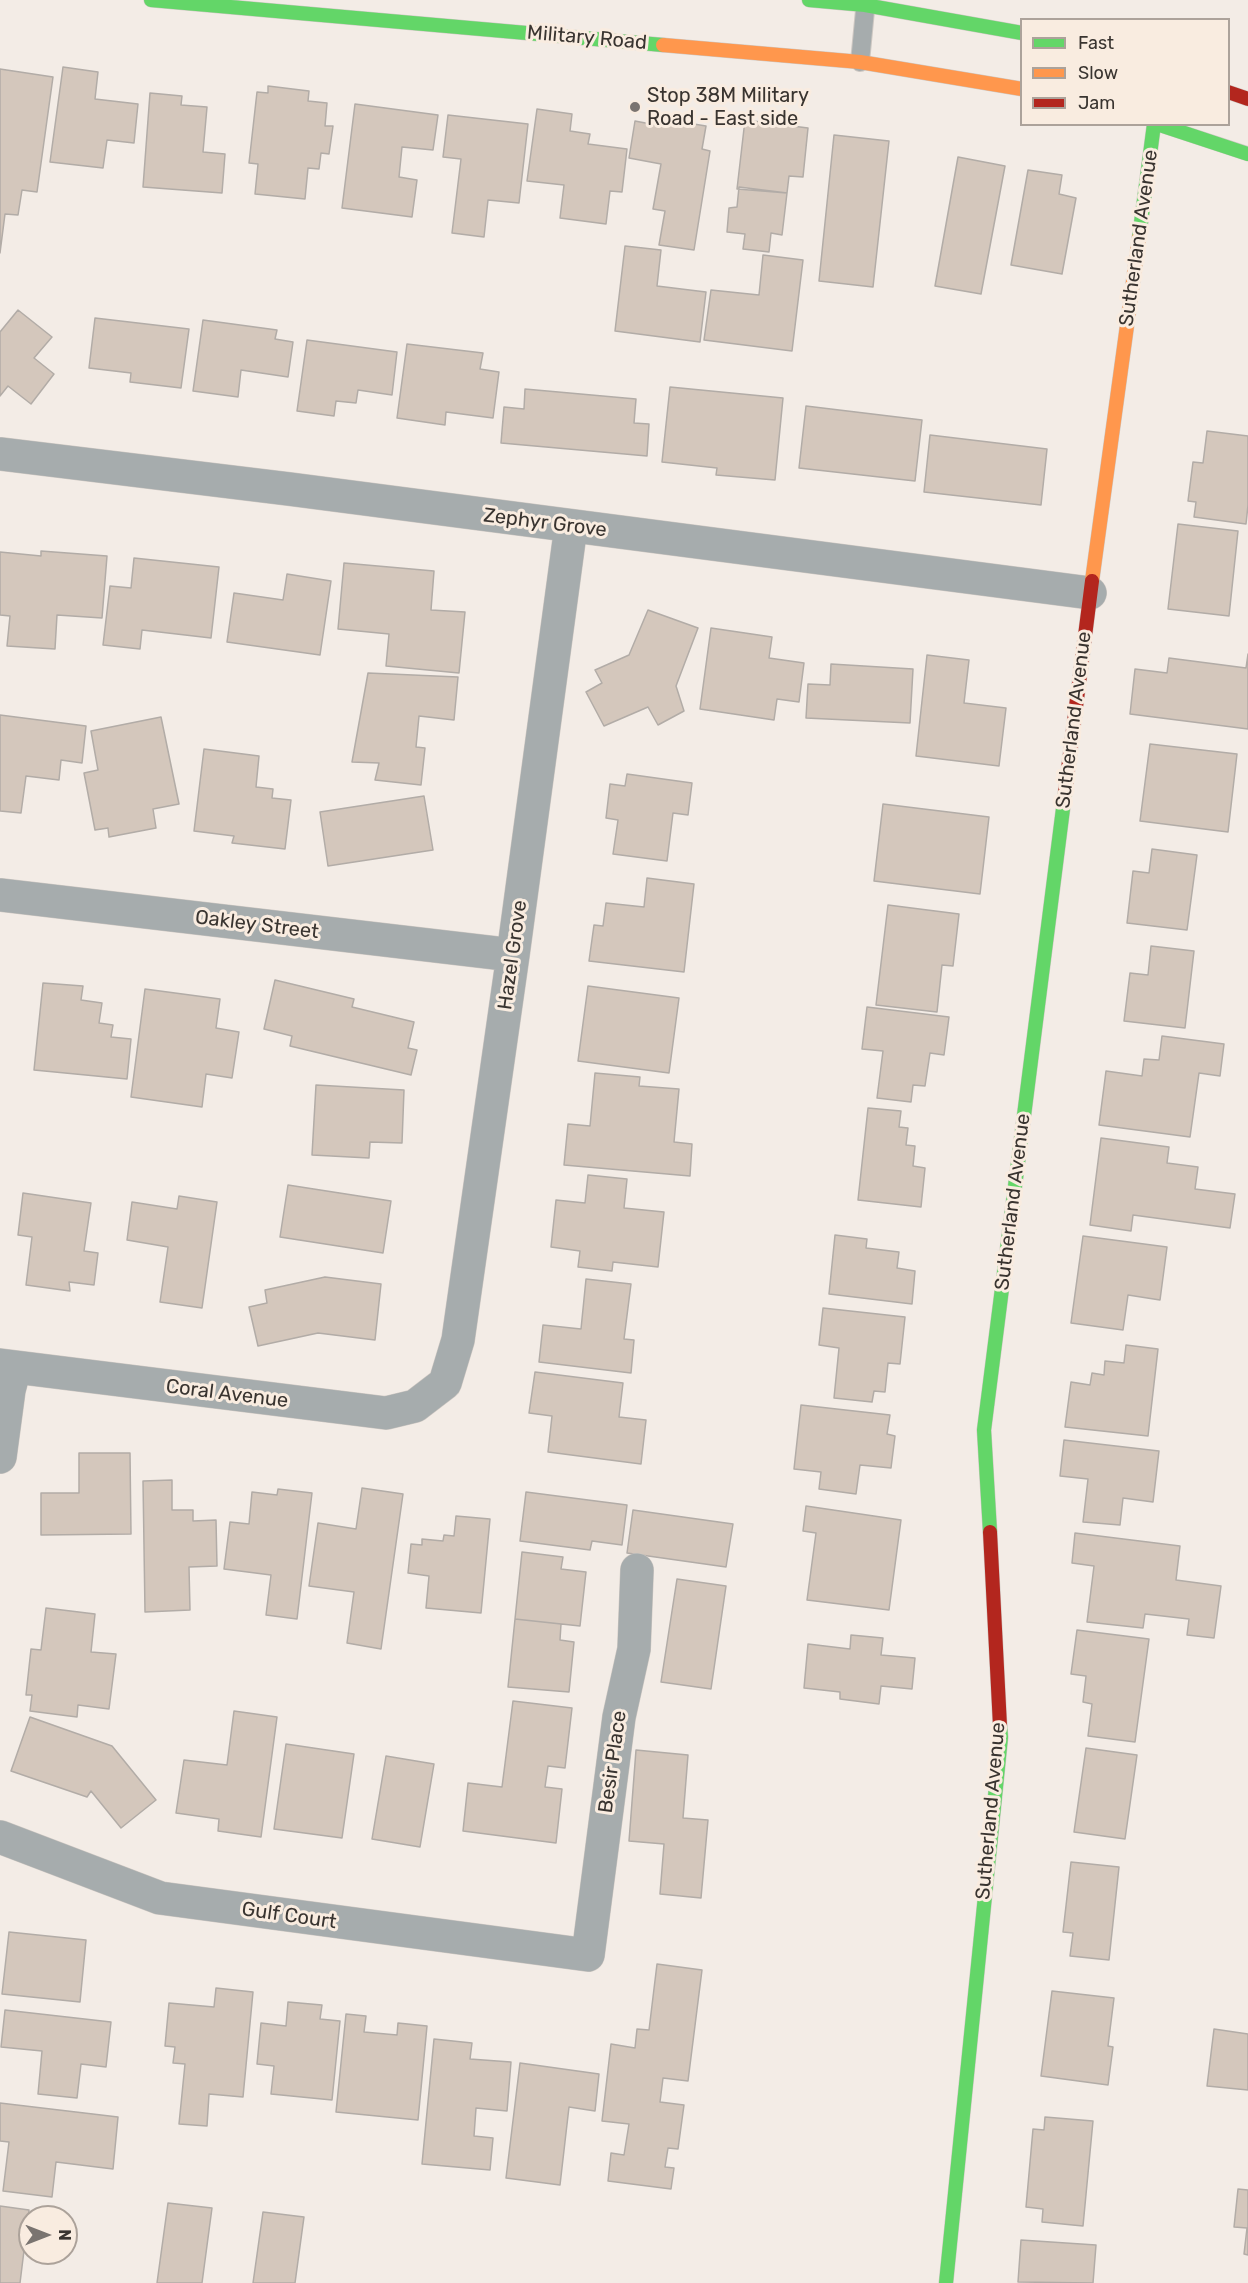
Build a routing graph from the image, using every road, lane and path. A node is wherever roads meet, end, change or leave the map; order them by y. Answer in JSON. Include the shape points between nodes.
{"nodes":[{"id":1,"x":151,"y":0,"type":"edge"},
{"id":2,"x":809,"y":0,"type":"edge"},
{"id":3,"x":219,"y":3,"type":"edge"},
{"id":4,"x":865,"y":3,"type":"edge"},
{"id":5,"x":1020,"y":33,"type":"edge"},
{"id":6,"x":860,"y":62,"type":"junction"},
{"id":7,"x":1020,"y":89,"type":"edge"},
{"id":8,"x":1230,"y":93,"type":"edge"},
{"id":9,"x":1248,"y":99,"type":"edge"},
{"id":10,"x":1155,"y":126,"type":"edge"},
{"id":11,"x":1161,"y":126,"type":"edge"},
{"id":12,"x":1248,"y":154,"type":"edge"},
{"id":13,"x":0,"y":454,"type":"edge"},
{"id":14,"x":571,"y":526,"type":"junction"},
{"id":15,"x":1090,"y":593,"type":"junction"},
{"id":16,"x":0,"y":895,"type":"edge"},
{"id":17,"x":513,"y":955,"type":"junction"},
{"id":18,"x":8,"y":1366,"type":"edge"},
{"id":19,"x":445,"y":1383,"type":"joint"},
{"id":20,"x":0,"y":1457,"type":"edge"},
{"id":21,"x":637,"y":1570,"type":"dead end"},
{"id":22,"x":0,"y":1838,"type":"edge"},
{"id":23,"x":588,"y":1955,"type":"joint"},
{"id":24,"x":946,"y":2283,"type":"edge"}],
"edges":[{"from":1,"to":3,"type":"street","name":"Military Road"},
{"from":2,"to":4,"type":"street"},
{"from":3,"to":6,"type":"street","name":"Military Road"},
{"from":4,"to":5,"type":"street"},
{"from":4,"to":6,"type":"lane"},
{"from":6,"to":7,"type":"street","name":"Military Road"},
{"from":8,"to":9,"type":"street"},
{"from":10,"to":15,"type":"street","name":"Sutherland Avenue"},
{"from":11,"to":12,"type":"street"},
{"from":13,"to":14,"type":"street","name":"Zephyr Grove"},
{"from":14,"to":15,"type":"street","name":"Zephyr Grove"},
{"from":14,"to":17,"type":"street","name":"Hazel Grove"},
{"from":15,"to":24,"type":"street","name":"Sutherland Avenue","via":[[984,1430],[1001,1737]]},
{"from":16,"to":17,"type":"street","name":"Oakley Street"},
{"from":17,"to":19,"type":"street","name":"Hazel Grove","via":[[458,1340]]},
{"from":18,"to":19,"type":"street","name":"Coral Avenue","via":[[386,1413],[415,1406]]},
{"from":18,"to":20,"type":"street","via":[[9,1390]]},
{"from":21,"to":23,"type":"street","name":"Besir Place","via":[[634,1648],[619,1717]]},
{"from":22,"to":23,"type":"street","name":"Gulf Court","via":[[160,1898]]}]}
